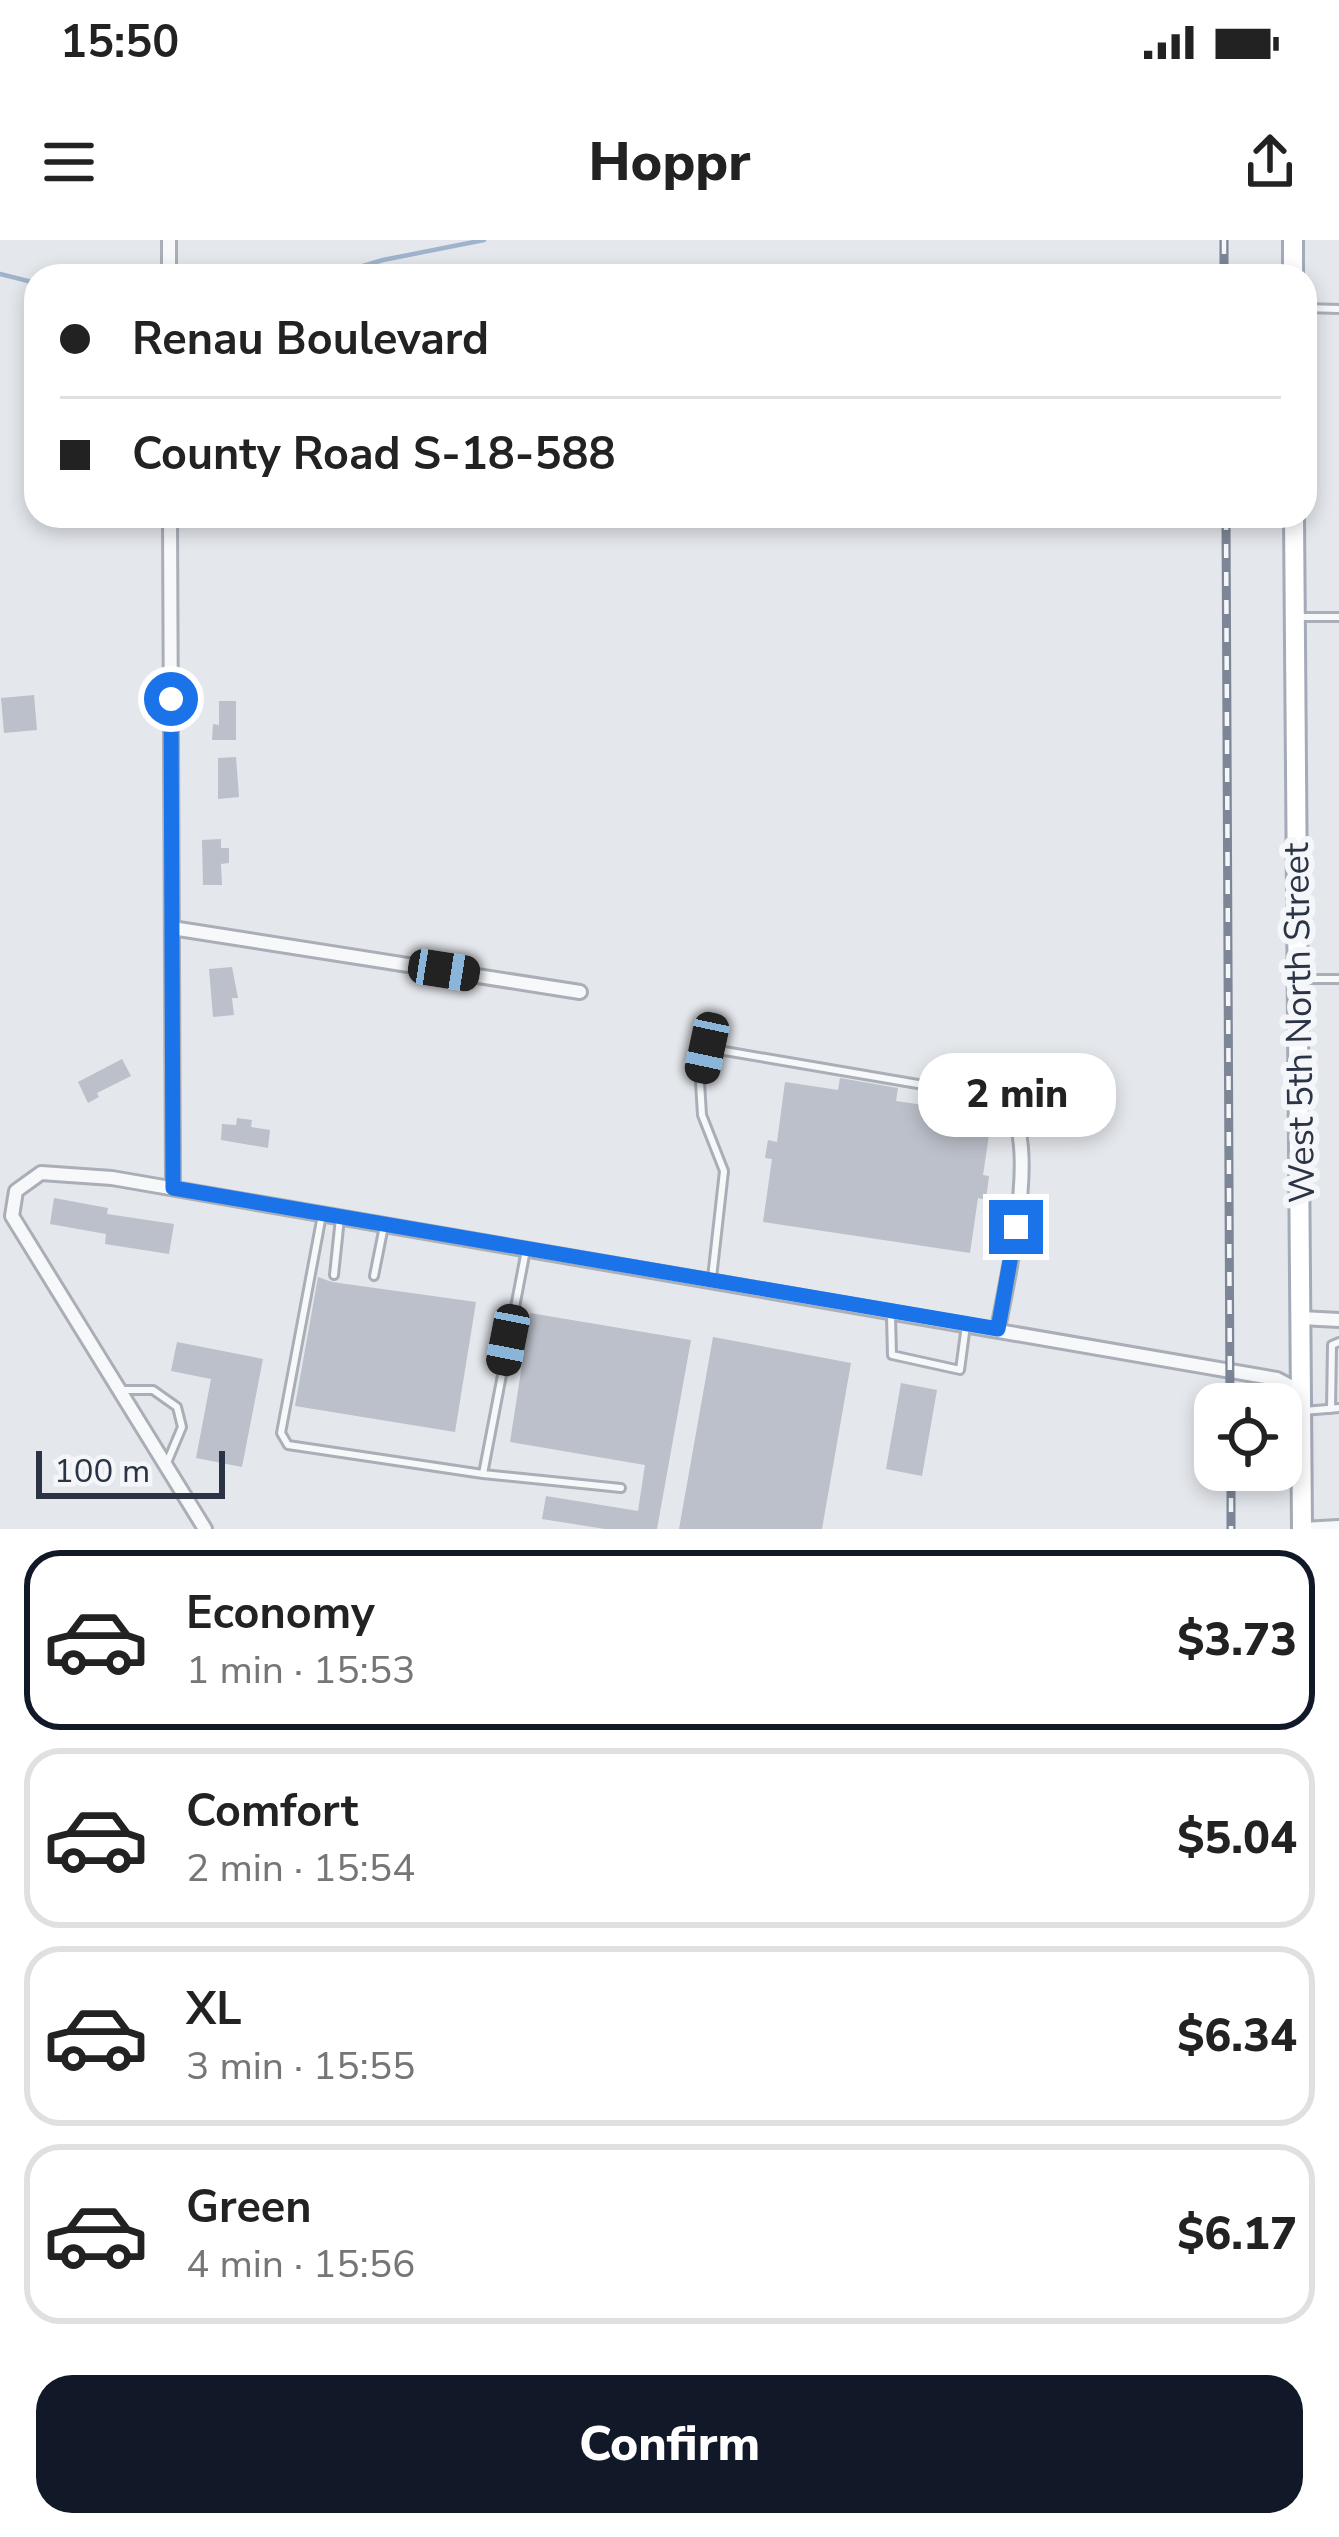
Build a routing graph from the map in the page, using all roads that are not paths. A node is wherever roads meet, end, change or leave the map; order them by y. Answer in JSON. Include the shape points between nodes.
{"nodes":[{"id":1,"x":170,"y":528,"type":"edge"},
{"id":2,"x":1294,"y":528,"type":"edge"},
{"id":3,"x":1295,"y":617,"type":"junction"},
{"id":4,"x":1339,"y":617,"type":"edge"},
{"id":5,"x":172,"y":928,"type":"junction"},
{"id":6,"x":1297,"y":979,"type":"junction"},
{"id":7,"x":1339,"y":979,"type":"edge"},
{"id":8,"x":580,"y":992,"type":"dead end"},
{"id":9,"x":990,"y":1096,"type":"joint"},
{"id":10,"x":173,"y":1188,"type":"junction"},
{"id":11,"x":0,"y":1206,"type":"edge"},
{"id":12,"x":322,"y":1215,"type":"junction"},
{"id":13,"x":11,"y":1216,"type":"junction"},
{"id":14,"x":340,"y":1218,"type":"junction"},
{"id":15,"x":384,"y":1226,"type":"junction"},
{"id":16,"x":526,"y":1250,"type":"junction"},
{"id":17,"x":334,"y":1275,"type":"dead end"},
{"id":18,"x":374,"y":1276,"type":"dead end"},
{"id":19,"x":711,"y":1282,"type":"junction"},
{"id":20,"x":891,"y":1312,"type":"junction"},
{"id":21,"x":1300,"y":1318,"type":"junction"},
{"id":22,"x":1339,"y":1320,"type":"edge"},
{"id":23,"x":967,"y":1324,"type":"junction"},
{"id":24,"x":998,"y":1329,"type":"junction"},
{"id":25,"x":1339,"y":1342,"type":"edge"},
{"id":26,"x":1281,"y":1383,"type":"edge"},
{"id":27,"x":1300,"y":1383,"type":"edge"},
{"id":28,"x":117,"y":1390,"type":"junction"},
{"id":29,"x":1302,"y":1401,"type":"edge"},
{"id":30,"x":1335,"y":1408,"type":"edge"},
{"id":31,"x":165,"y":1466,"type":"junction"},
{"id":32,"x":483,"y":1474,"type":"junction"},
{"id":33,"x":621,"y":1488,"type":"dead end"},
{"id":34,"x":1301,"y":1491,"type":"edge"},
{"id":35,"x":1339,"y":1528,"type":"edge"},
{"id":36,"x":205,"y":1529,"type":"edge"},
{"id":37,"x":1302,"y":1529,"type":"edge"}],
"edges":[{"from":1,"to":5,"type":"street"},
{"from":2,"to":3,"type":"main road","name":"West 5th North Street"},
{"from":3,"to":4,"type":"lane"},
{"from":3,"to":6,"type":"main road","name":"West 5th North Street"},
{"from":5,"to":8,"type":"street"},
{"from":5,"to":10,"type":"street"},
{"from":6,"to":7,"type":"lane"},
{"from":6,"to":21,"type":"main road","name":"West 5th North Street"},
{"from":9,"to":19,"type":"lane","via":[[707,1048],[703,1115],[724,1171]]},
{"from":9,"to":24,"type":"street","via":[[1015,1118],[1022,1154]]},
{"from":10,"to":12,"type":"street"},
{"from":10,"to":13,"type":"street","via":[[41,1173],[16,1191]]},
{"from":11,"to":13,"type":"street"},
{"from":12,"to":14,"type":"street"},
{"from":12,"to":32,"type":"lane","via":[[282,1439]]},
{"from":13,"to":28,"type":"street"},
{"from":14,"to":15,"type":"street"},
{"from":14,"to":17,"type":"lane"},
{"from":15,"to":16,"type":"street"},
{"from":15,"to":18,"type":"lane"},
{"from":16,"to":19,"type":"street"},
{"from":16,"to":32,"type":"lane"},
{"from":19,"to":20,"type":"street"},
{"from":20,"to":23,"type":"street"},
{"from":20,"to":23,"type":"lane","via":[[892,1355],[960,1370]]},
{"from":21,"to":22,"type":"street"},
{"from":21,"to":27,"type":"main road","name":"West 5th North Street"},
{"from":23,"to":24,"type":"street"},
{"from":24,"to":26,"type":"street"},
{"from":25,"to":30,"type":"lane","via":[[1330,1356]]},
{"from":28,"to":31,"type":"street"},
{"from":28,"to":31,"type":"lane","via":[[153,1390],[177,1407],[182,1427]]},
{"from":29,"to":30,"type":"lane"},
{"from":31,"to":36,"type":"street"},
{"from":32,"to":33,"type":"lane"},
{"from":34,"to":37,"type":"main road","name":"West 5th North Street"},
{"from":35,"to":37,"type":"street"}]}
